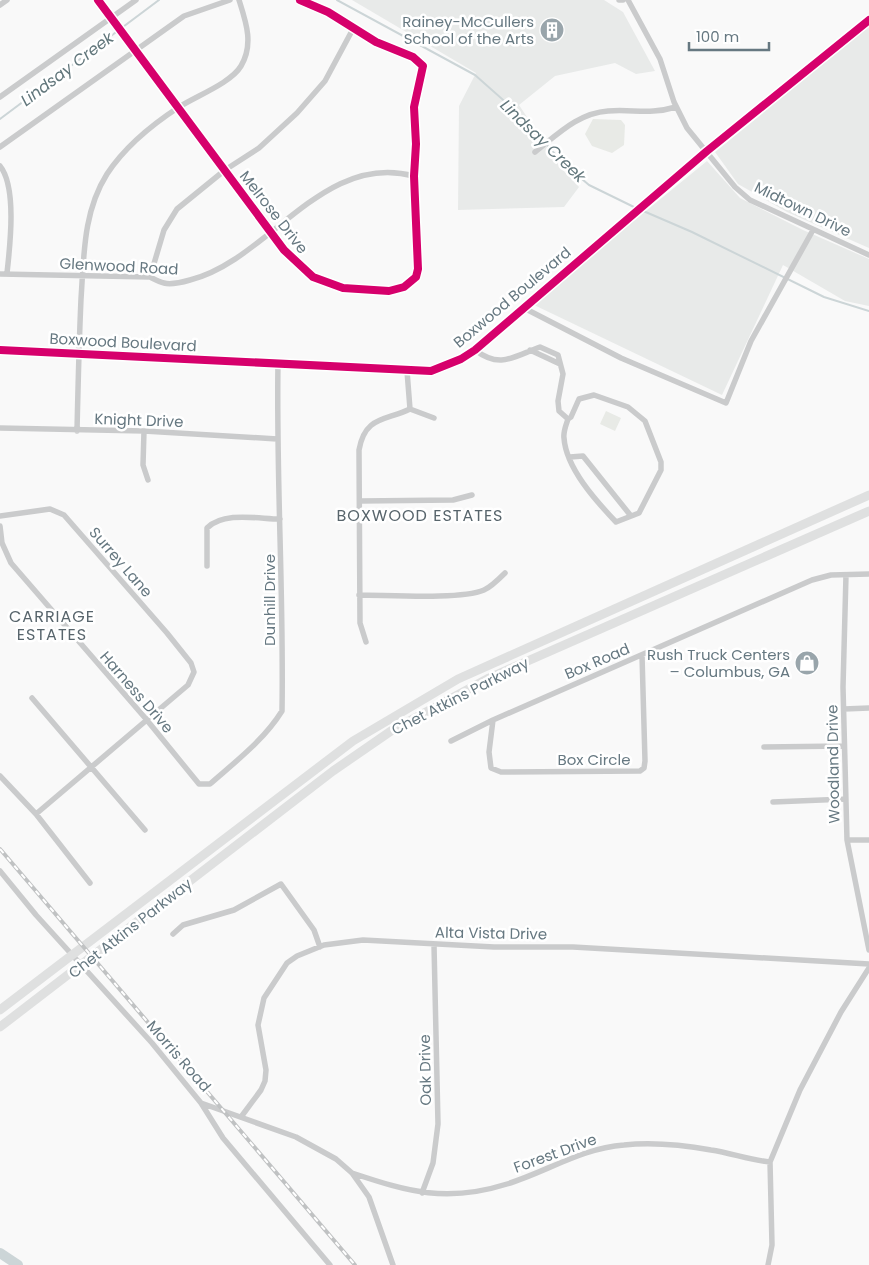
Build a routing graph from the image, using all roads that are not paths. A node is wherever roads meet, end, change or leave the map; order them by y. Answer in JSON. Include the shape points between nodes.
{"nodes":[{"id":1,"x":7,"y":0,"type":"edge"},
{"id":2,"x":98,"y":0,"type":"edge"},
{"id":3,"x":136,"y":0,"type":"edge"},
{"id":4,"x":230,"y":0,"type":"edge"},
{"id":5,"x":240,"y":0,"type":"edge"},
{"id":6,"x":300,"y":0,"type":"edge"},
{"id":7,"x":619,"y":0,"type":"edge"},
{"id":8,"x":623,"y":0,"type":"edge"},
{"id":9,"x":628,"y":0,"type":"edge"},
{"id":10,"x":0,"y":5,"type":"edge"},
{"id":11,"x":113,"y":20,"type":"junction"},
{"id":12,"x":869,"y":20,"type":"edge"},
{"id":13,"x":354,"y":27,"type":"junction"},
{"id":14,"x":136,"y":50,"type":"junction"},
{"id":15,"x":0,"y":97,"type":"edge"},
{"id":16,"x":676,"y":107,"type":"junction"},
{"id":17,"x":177,"y":108,"type":"junction"},
{"id":18,"x":0,"y":147,"type":"edge"},
{"id":19,"x":538,"y":150,"type":"dead end"},
{"id":20,"x":707,"y":151,"type":"junction"},
{"id":21,"x":0,"y":166,"type":"edge"},
{"id":22,"x":225,"y":170,"type":"junction"},
{"id":23,"x":414,"y":176,"type":"junction"},
{"id":24,"x":813,"y":230,"type":"junction"},
{"id":25,"x":272,"y":232,"type":"junction"},
{"id":26,"x":869,"y":254,"type":"edge"},
{"id":27,"x":7,"y":273,"type":"junction"},
{"id":28,"x":0,"y":274,"type":"edge"},
{"id":29,"x":83,"y":276,"type":"junction"},
{"id":30,"x":150,"y":277,"type":"junction"},
{"id":31,"x":522,"y":307,"type":"junction"},
{"id":32,"x":0,"y":350,"type":"edge"},
{"id":33,"x":474,"y":350,"type":"junction"},
{"id":34,"x":78,"y":354,"type":"junction"},
{"id":35,"x":278,"y":363,"type":"junction"},
{"id":36,"x":407,"y":371,"type":"junction"},
{"id":37,"x":410,"y":409,"type":"junction"},
{"id":38,"x":434,"y":418,"type":"dead end"},
{"id":39,"x":568,"y":419,"type":"junction"},
{"id":40,"x":0,"y":428,"type":"edge"},
{"id":41,"x":77,"y":431,"type":"junction"},
{"id":42,"x":144,"y":431,"type":"junction"},
{"id":43,"x":277,"y":438,"type":"junction"},
{"id":44,"x":570,"y":457,"type":"junction"},
{"id":45,"x":148,"y":480,"type":"dead end"},
{"id":46,"x":869,"y":495,"type":"edge"},
{"id":47,"x":472,"y":496,"type":"dead end"},
{"id":48,"x":360,"y":501,"type":"junction"},
{"id":49,"x":869,"y":511,"type":"edge"},
{"id":50,"x":0,"y":516,"type":"edge"},
{"id":51,"x":631,"y":516,"type":"junction"},
{"id":52,"x":280,"y":519,"type":"junction"},
{"id":53,"x":0,"y":526,"type":"edge"},
{"id":54,"x":207,"y":566,"type":"dead end"},
{"id":55,"x":505,"y":574,"type":"dead end"},
{"id":56,"x":869,"y":574,"type":"edge"},
{"id":57,"x":846,"y":575,"type":"junction"},
{"id":58,"x":359,"y":595,"type":"junction"},
{"id":59,"x":366,"y":642,"type":"dead end"},
{"id":60,"x":642,"y":655,"type":"junction"},
{"id":61,"x":32,"y":698,"type":"dead end"},
{"id":62,"x":869,"y":708,"type":"edge"},
{"id":63,"x":844,"y":709,"type":"junction"},
{"id":64,"x":146,"y":720,"type":"junction"},
{"id":65,"x":493,"y":720,"type":"junction"},
{"id":66,"x":451,"y":741,"type":"dead end"},
{"id":67,"x":844,"y":746,"type":"junction"},
{"id":68,"x":764,"y":747,"type":"dead end"},
{"id":69,"x":91,"y":767,"type":"junction"},
{"id":70,"x":0,"y":776,"type":"edge"},
{"id":71,"x":192,"y":776,"type":"joint"},
{"id":72,"x":846,"y":799,"type":"junction"},
{"id":73,"x":773,"y":802,"type":"dead end"},
{"id":74,"x":36,"y":814,"type":"junction"},
{"id":75,"x":145,"y":830,"type":"dead end"},
{"id":76,"x":847,"y":840,"type":"junction"},
{"id":77,"x":869,"y":840,"type":"edge"},
{"id":78,"x":0,"y":871,"type":"edge"},
{"id":79,"x":90,"y":883,"type":"dead end"},
{"id":80,"x":173,"y":934,"type":"dead end"},
{"id":81,"x":434,"y":945,"type":"junction"},
{"id":82,"x":320,"y":947,"type":"junction"},
{"id":83,"x":869,"y":950,"type":"edge"},
{"id":84,"x":869,"y":964,"type":"edge"},
{"id":85,"x":869,"y":968,"type":"edge"},
{"id":86,"x":0,"y":1010,"type":"edge"},
{"id":87,"x":0,"y":1027,"type":"edge"},
{"id":88,"x":201,"y":1103,"type":"junction"},
{"id":89,"x":241,"y":1117,"type":"junction"},
{"id":90,"x":770,"y":1162,"type":"junction"},
{"id":91,"x":352,"y":1173,"type":"junction"},
{"id":92,"x":422,"y":1193,"type":"junction"},
{"id":93,"x":330,"y":1265,"type":"edge"},
{"id":94,"x":393,"y":1265,"type":"edge"},
{"id":95,"x":768,"y":1265,"type":"edge"}],
"edges":[{"from":1,"to":10,"type":"street"},
{"from":2,"to":11,"type":"street","name":"Melrose Drive"},
{"from":3,"to":11,"type":"street"},
{"from":4,"to":14,"type":"street","via":[[184,16]]},
{"from":5,"to":17,"type":"street","via":[[248,35],[247,51],[241,66],[230,77]]},
{"from":6,"to":13,"type":"street"},
{"from":7,"to":8,"type":"street"},
{"from":9,"to":16,"type":"street","name":"Midtown Drive","via":[[660,59]]},
{"from":11,"to":14,"type":"street","name":"Melrose Drive"},
{"from":11,"to":15,"type":"street"},
{"from":12,"to":20,"type":"street","name":"Boxwood Boulevard"},
{"from":13,"to":22,"type":"street","via":[[325,81],[309,99],[259,148]]},
{"from":13,"to":23,"type":"street","name":"Melrose Drive","via":[[376,42],[413,57],[423,66],[414,108]]},
{"from":14,"to":17,"type":"street","name":"Melrose Drive"},
{"from":14,"to":18,"type":"street"},
{"from":16,"to":19,"type":"street","via":[[660,112],[608,111],[591,114],[574,122]]},
{"from":16,"to":20,"type":"street","name":"Midtown Drive","via":[[687,128]]},
{"from":17,"to":22,"type":"street","name":"Melrose Drive"},
{"from":17,"to":29,"type":"street","via":[[144,134],[106,175],[90,214],[83,246]]},
{"from":20,"to":24,"type":"street","name":"Midtown Drive","via":[[735,187],[750,200]]},
{"from":20,"to":31,"type":"street","name":"Boxwood Boulevard"},
{"from":21,"to":27,"type":"street","via":[[7,178],[10,194]]},
{"from":22,"to":25,"type":"street","name":"Melrose Drive"},
{"from":22,"to":30,"type":"street","via":[[189,198],[170,219],[157,249]]},
{"from":23,"to":25,"type":"street","name":"Glenwood Road","via":[[384,172],[356,178],[327,190]]},
{"from":23,"to":25,"type":"street","name":"Melrose Drive","via":[[418,269],[411,283],[404,287],[389,292],[359,290],[320,281],[298,264]]},
{"from":24,"to":26,"type":"street","name":"Midtown Drive"},
{"from":24,"to":31,"type":"street","via":[[751,341],[726,403],[621,358]]},
{"from":25,"to":30,"type":"street","name":"Glenwood Road","via":[[223,267],[199,278],[165,284]]},
{"from":27,"to":28,"type":"street","name":"Glenwood Road"},
{"from":27,"to":29,"type":"street","name":"Glenwood Road"},
{"from":29,"to":30,"type":"street","name":"Glenwood Road"},
{"from":29,"to":34,"type":"street"},
{"from":31,"to":33,"type":"street","name":"Boxwood Boulevard"},
{"from":32,"to":34,"type":"street","name":"Boxwood Boulevard"},
{"from":33,"to":36,"type":"street","name":"Boxwood Boulevard","via":[[461,360],[431,371]]},
{"from":33,"to":39,"type":"street","via":[[485,358],[506,362],[530,350],[549,355],[560,364],[563,374],[559,411]]},
{"from":34,"to":35,"type":"street","name":"Boxwood Boulevard"},
{"from":34,"to":41,"type":"street"},
{"from":35,"to":36,"type":"street","name":"Boxwood Boulevard"},
{"from":35,"to":43,"type":"street","name":"Dunhill Drive"},
{"from":36,"to":37,"type":"street"},
{"from":37,"to":38,"type":"street"},
{"from":37,"to":48,"type":"street","via":[[380,418],[363,435],[358,465]]},
{"from":39,"to":44,"type":"street","via":[[563,435]]},
{"from":39,"to":51,"type":"street","via":[[579,398],[594,395],[628,407],[645,421],[661,470],[639,513]]},
{"from":40,"to":41,"type":"street","name":"Knight Drive"},
{"from":41,"to":42,"type":"street","name":"Knight Drive"},
{"from":42,"to":43,"type":"street","name":"Knight Drive"},
{"from":42,"to":45,"type":"street","via":[[143,465]]},
{"from":43,"to":52,"type":"street","name":"Dunhill Drive"},
{"from":44,"to":51,"type":"street","via":[[583,456]]},
{"from":44,"to":51,"type":"street","via":[[587,489],[616,522]]},
{"from":46,"to":86,"type":"highway","name":"Chet Atkins Parkway","via":[[458,679],[392,716],[353,741]]},
{"from":47,"to":48,"type":"street","via":[[453,500]]},
{"from":48,"to":58,"type":"street"},
{"from":49,"to":87,"type":"highway","name":"Chet Atkins Parkway","via":[[547,652],[439,703],[391,731],[333,770]]},
{"from":50,"to":64,"type":"street","name":"Surrey Lane","via":[[50,509],[64,515],[191,663],[194,672],[188,686]]},
{"from":52,"to":54,"type":"street","via":[[229,518],[213,522],[207,528]]},
{"from":52,"to":71,"type":"street","name":"Dunhill Drive","via":[[282,711],[246,752],[210,784],[199,784]]},
{"from":53,"to":64,"type":"street","name":"Harness Drive","via":[[2,543],[11,563]]},
{"from":55,"to":58,"type":"street","via":[[484,590],[465,593]]},
{"from":56,"to":57,"type":"street","name":"Box Road"},
{"from":57,"to":60,"type":"street","name":"Box Road","via":[[812,580]]},
{"from":57,"to":63,"type":"street","name":"Woodland Drive"},
{"from":58,"to":59,"type":"street","via":[[360,623]]},
{"from":60,"to":65,"type":"street","name":"Box Road"},
{"from":60,"to":65,"type":"street","name":"Box Circle","via":[[644,768],[640,771],[501,772],[491,768],[488,752]]},
{"from":61,"to":69,"type":"street"},
{"from":62,"to":63,"type":"street"},
{"from":63,"to":67,"type":"street","name":"Woodland Drive"},
{"from":64,"to":69,"type":"street"},
{"from":64,"to":71,"type":"street","name":"Harness Drive"},
{"from":65,"to":66,"type":"street","name":"Box Road"},
{"from":67,"to":68,"type":"street"},
{"from":67,"to":72,"type":"street","name":"Woodland Drive"},
{"from":69,"to":74,"type":"street"},
{"from":69,"to":75,"type":"street"},
{"from":70,"to":74,"type":"street"},
{"from":72,"to":73,"type":"street"},
{"from":72,"to":76,"type":"street","name":"Woodland Drive"},
{"from":74,"to":79,"type":"street"},
{"from":76,"to":77,"type":"street"},
{"from":76,"to":83,"type":"street","name":"Woodland Drive"},
{"from":78,"to":88,"type":"street","name":"Morris Road"},
{"from":80,"to":82,"type":"street","via":[[184,925],[234,910],[281,884],[314,930]]},
{"from":81,"to":82,"type":"street","name":"Alta Vista Drive","via":[[363,940]]},
{"from":81,"to":84,"type":"street","name":"Alta Vista Drive","via":[[573,947]]},
{"from":81,"to":92,"type":"street","name":"Oak Drive","via":[[438,1124],[433,1163]]},
{"from":82,"to":89,"type":"street","name":"Alta Vista Drive","via":[[297,956],[287,964],[264,998],[258,1025],[265,1081]]},
{"from":85,"to":90,"type":"street","via":[[841,1012],[800,1090]]},
{"from":88,"to":89,"type":"street","name":"Morris Road"},
{"from":88,"to":93,"type":"street","via":[[223,1138]]},
{"from":89,"to":91,"type":"street","name":"Morris Road","via":[[296,1137],[336,1159]]},
{"from":90,"to":92,"type":"street","name":"Forest Drive","via":[[686,1146],[624,1145],[601,1148],[507,1184],[461,1194]]},
{"from":90,"to":95,"type":"street","via":[[772,1246]]},
{"from":91,"to":92,"type":"street","name":"Forest Drive"},
{"from":91,"to":94,"type":"street","name":"Morris Road","via":[[369,1197]]}]}
